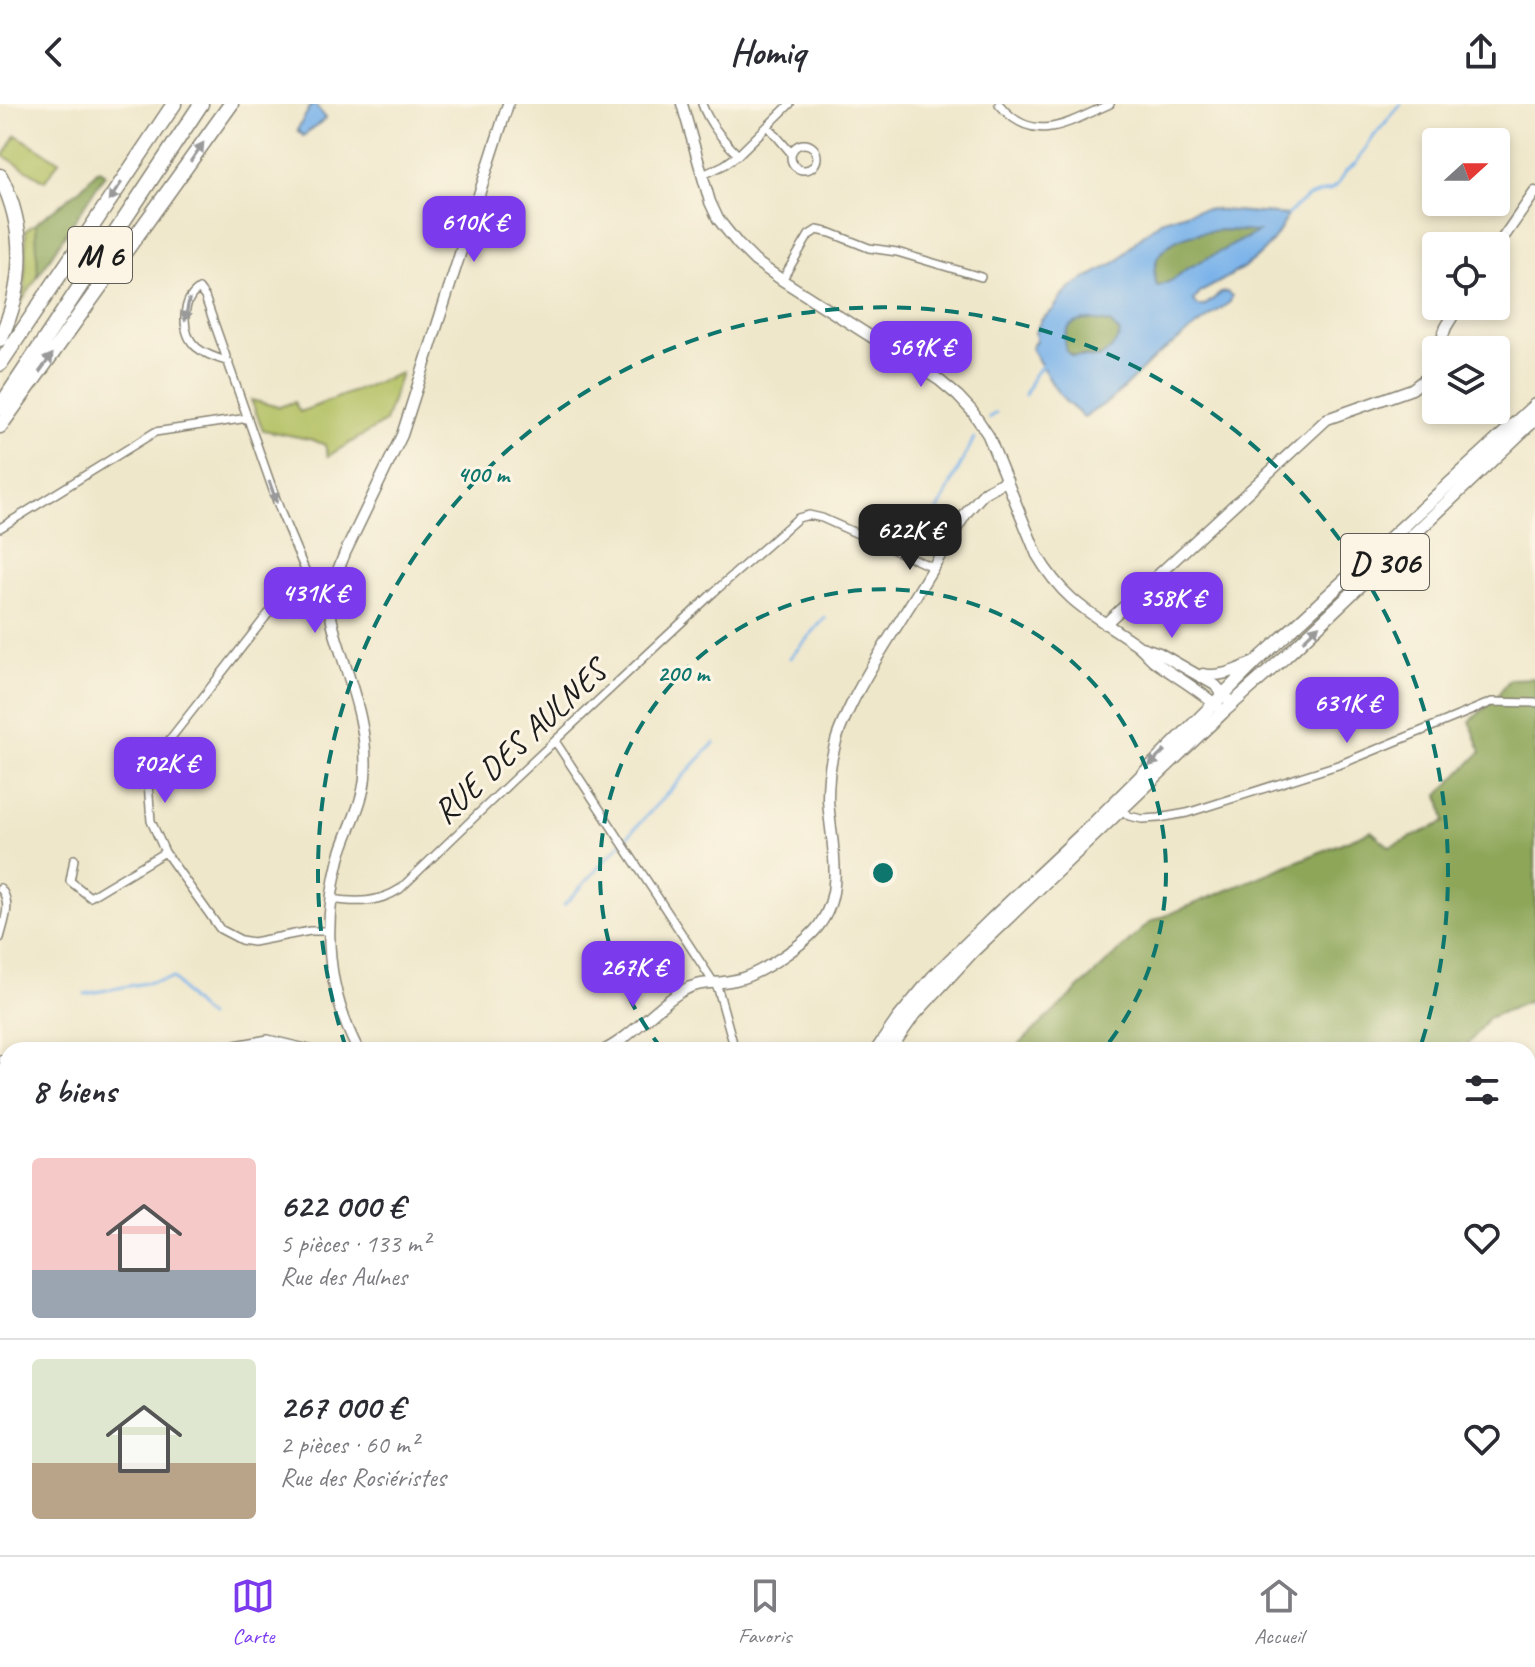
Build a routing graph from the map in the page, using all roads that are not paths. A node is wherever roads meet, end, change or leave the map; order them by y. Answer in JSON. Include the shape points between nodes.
{"nodes":[{"id":1,"x":174,"y":104,"type":"edge"},
{"id":2,"x":201,"y":104,"type":"edge"},
{"id":3,"x":231,"y":104,"type":"edge"},
{"id":4,"x":508,"y":104,"type":"edge"},
{"id":5,"x":682,"y":104,"type":"edge"},
{"id":6,"x":702,"y":104,"type":"edge"},
{"id":7,"x":790,"y":104,"type":"edge"},
{"id":8,"x":999,"y":104,"type":"edge"},
{"id":9,"x":1110,"y":104,"type":"edge"},
{"id":10,"x":768,"y":126,"type":"junction"},
{"id":11,"x":791,"y":153,"type":"dead end"},
{"id":12,"x":738,"y":155,"type":"junction"},
{"id":13,"x":703,"y":175,"type":"junction"},
{"id":14,"x":0,"y":176,"type":"edge"},
{"id":15,"x":1535,"y":192,"type":"edge"},
{"id":16,"x":1507,"y":232,"type":"edge"},
{"id":17,"x":981,"y":277,"type":"dead end"},
{"id":18,"x":782,"y":280,"type":"junction"},
{"id":19,"x":0,"y":339,"type":"edge"},
{"id":20,"x":229,"y":362,"type":"junction"},
{"id":21,"x":0,"y":364,"type":"edge"},
{"id":22,"x":1422,"y":381,"type":"edge"},
{"id":23,"x":1535,"y":405,"type":"edge"},
{"id":24,"x":0,"y":407,"type":"edge"},
{"id":25,"x":248,"y":418,"type":"junction"},
{"id":26,"x":1535,"y":419,"type":"edge"},
{"id":27,"x":0,"y":426,"type":"edge"},
{"id":28,"x":1007,"y":480,"type":"junction"},
{"id":29,"x":0,"y":528,"type":"edge"},
{"id":30,"x":932,"y":567,"type":"junction"},
{"id":31,"x":329,"y":582,"type":"junction"},
{"id":32,"x":308,"y":591,"type":"junction"},
{"id":33,"x":324,"y":605,"type":"junction"},
{"id":34,"x":1105,"y":624,"type":"junction"},
{"id":35,"x":1139,"y":646,"type":"junction"},
{"id":36,"x":1257,"y":661,"type":"junction"},
{"id":37,"x":1189,"y":669,"type":"junction"},
{"id":38,"x":1224,"y":700,"type":"junction"},
{"id":39,"x":1535,"y":703,"type":"edge"},
{"id":40,"x":555,"y":741,"type":"junction"},
{"id":41,"x":1117,"y":806,"type":"junction"},
{"id":42,"x":165,"y":852,"type":"junction"},
{"id":43,"x":74,"y":859,"type":"dead end"},
{"id":44,"x":0,"y":888,"type":"edge"},
{"id":45,"x":331,"y":899,"type":"junction"},
{"id":46,"x":328,"y":931,"type":"junction"},
{"id":47,"x":0,"y":938,"type":"edge"},
{"id":48,"x":712,"y":982,"type":"junction"},
{"id":49,"x":251,"y":1042,"type":"edge"},
{"id":50,"x":286,"y":1042,"type":"edge"},
{"id":51,"x":354,"y":1042,"type":"edge"},
{"id":52,"x":617,"y":1042,"type":"edge"},
{"id":53,"x":733,"y":1042,"type":"edge"},
{"id":54,"x":882,"y":1042,"type":"edge"},
{"id":55,"x":895,"y":1042,"type":"edge"}],
"edges":[{"from":1,"to":21,"type":"highway","number":"M 6","one_way":true},
{"from":2,"to":24,"type":"highway","number":"M 6"},
{"from":27,"to":3,"type":"highway","one_way":true},
{"from":4,"to":31,"type":"street","via":[[409,415]]},
{"from":5,"to":13,"type":"street"},
{"from":6,"to":12,"type":"street"},
{"from":7,"to":10,"type":"street"},
{"from":8,"to":9,"type":"street","via":[[1032,129],[1060,126]]},
{"from":10,"to":11,"type":"street"},
{"from":10,"to":12,"type":"street"},
{"from":12,"to":13,"type":"street"},
{"from":13,"to":18,"type":"street","via":[[726,231]]},
{"from":14,"to":19,"type":"highway","via":[[14,210],[20,251],[18,284]]},
{"from":15,"to":16,"type":"street"},
{"from":17,"to":18,"type":"street","via":[[817,230]]},
{"from":18,"to":28,"type":"street","via":[[958,396],[988,435]]},
{"from":20,"to":20,"type":"street","one_way":true,"via":[[205,297],[199,289],[186,308],[185,328],[191,342],[207,355]]},
{"from":20,"to":25,"type":"street"},
{"from":22,"to":34,"type":"street","via":[[1327,419]]},
{"from":23,"to":36,"type":"main road","number":"D 306"},
{"from":25,"to":29,"type":"street","via":[[155,432]]},
{"from":25,"to":32,"type":"street","one_way":true},
{"from":38,"to":26,"type":"main road","number":"D 306","one_way":true,"via":[[1285,657]]},
{"from":28,"to":30,"type":"street","via":[[975,503]]},
{"from":28,"to":34,"type":"street","via":[[1048,574]]},
{"from":30,"to":40,"type":"street","name":"RUE DES AULNES","via":[[822,518],[798,518]]},
{"from":30,"to":48,"type":"street","via":[[865,677],[835,741],[828,783],[835,879],[826,913],[799,945],[769,964],[734,981]]},
{"from":31,"to":32,"type":"street","via":[[317,578]]},
{"from":31,"to":33,"type":"street","via":[[334,597]]},
{"from":32,"to":33,"type":"street","via":[[314,605]]},
{"from":32,"to":42,"type":"street","via":[[268,614],[152,762],[151,821]]},
{"from":33,"to":45,"type":"street","via":[[364,735],[365,779]]},
{"from":34,"to":35,"type":"street"},
{"from":35,"to":37,"type":"street"},
{"from":35,"to":38,"type":"street","via":[[1201,691]]},
{"from":36,"to":37,"type":"street","via":[[1223,675]]},
{"from":36,"to":38,"type":"main road","number":"D 306"},
{"from":37,"to":38,"type":"street","via":[[1215,685]]},
{"from":38,"to":41,"type":"main road","number":"D 306"},
{"from":39,"to":41,"type":"street","via":[[1492,702],[1341,764],[1187,813],[1142,819]]},
{"from":40,"to":45,"type":"street","name":"RUE DES AULNES","via":[[400,889],[374,901]]},
{"from":40,"to":48,"type":"street"},
{"from":41,"to":54,"type":"main road","number":"D 306","via":[[933,977]]},
{"from":41,"to":55,"type":"main road","number":"D 306","via":[[951,973]]},
{"from":42,"to":43,"type":"street","via":[[90,897],[70,881]]},
{"from":42,"to":46,"type":"street","via":[[230,937],[263,941]]},
{"from":44,"to":47,"type":"street","via":[[7,910]]},
{"from":45,"to":46,"type":"street"},
{"from":46,"to":51,"type":"street","via":[[337,998]]},
{"from":48,"to":52,"type":"street","via":[[679,993]]},
{"from":48,"to":53,"type":"street"},
{"from":49,"to":50,"type":"street"}]}
